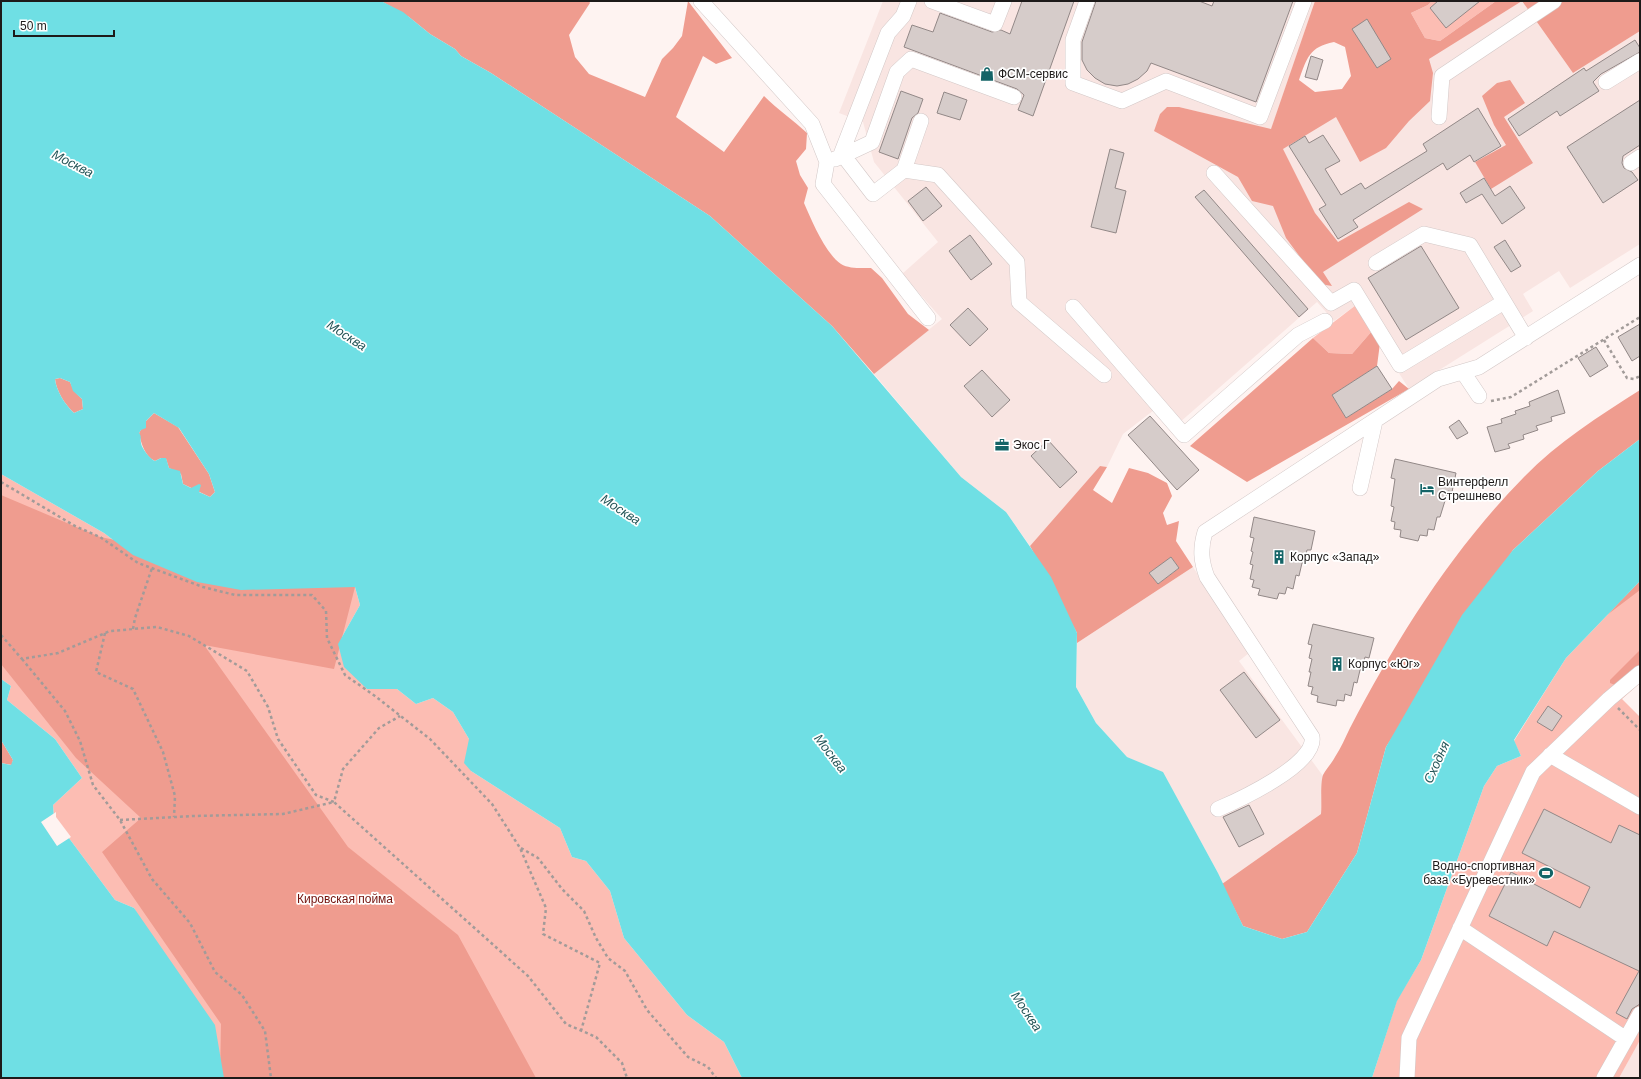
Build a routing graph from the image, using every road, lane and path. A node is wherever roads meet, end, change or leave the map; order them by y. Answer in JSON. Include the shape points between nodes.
{"nodes":[{"id":1,"x":701,"y":1,"type":"edge"},
{"id":2,"x":909,"y":1,"type":"edge"},
{"id":3,"x":932,"y":1,"type":"edge"},
{"id":4,"x":1004,"y":1,"type":"edge"},
{"id":5,"x":1087,"y":1,"type":"edge"},
{"id":6,"x":1304,"y":1,"type":"edge"},
{"id":7,"x":1554,"y":1,"type":"edge"},
{"id":8,"x":968,"y":7,"type":"edge"},
{"id":9,"x":1640,"y":61,"type":"edge"},
{"id":10,"x":1606,"y":82,"type":"dead end"},
{"id":11,"x":1014,"y":97,"type":"dead end"},
{"id":12,"x":1439,"y":117,"type":"dead end"},
{"id":13,"x":920,"y":121,"type":"dead end"},
{"id":14,"x":836,"y":158,"type":"junction"},
{"id":15,"x":904,"y":170,"type":"junction"},
{"id":16,"x":1214,"y":173,"type":"dead end"},
{"id":17,"x":1376,"y":264,"type":"dead end"},
{"id":18,"x":1640,"y":265,"type":"edge"},
{"id":19,"x":1504,"y":302,"type":"junction"},
{"id":20,"x":1073,"y":307,"type":"dead end"},
{"id":21,"x":1640,"y":317,"type":"edge"},
{"id":22,"x":928,"y":318,"type":"dead end"},
{"id":23,"x":1325,"y":322,"type":"dead end"},
{"id":24,"x":1526,"y":338,"type":"junction"},
{"id":25,"x":1604,"y":340,"type":"junction"},
{"id":26,"x":1463,"y":372,"type":"junction"},
{"id":27,"x":1104,"y":375,"type":"dead end"},
{"id":28,"x":1640,"y":376,"type":"edge"},
{"id":29,"x":1479,"y":396,"type":"joint"},
{"id":30,"x":1375,"y":421,"type":"junction"},
{"id":31,"x":1,"y":482,"type":"edge"},
{"id":32,"x":1360,"y":488,"type":"dead end"},
{"id":33,"x":152,"y":568,"type":"junction"},
{"id":34,"x":133,"y":629,"type":"junction"},
{"id":35,"x":105,"y":633,"type":"junction"},
{"id":36,"x":1,"y":635,"type":"edge"},
{"id":37,"x":22,"y":659,"type":"junction"},
{"id":38,"x":1640,"y":673,"type":"edge"},
{"id":39,"x":1609,"y":699,"type":"junction"},
{"id":40,"x":400,"y":716,"type":"junction"},
{"id":41,"x":1640,"y":730,"type":"edge"},
{"id":42,"x":1550,"y":755,"type":"junction"},
{"id":43,"x":334,"y":802,"type":"junction"},
{"id":44,"x":1640,"y":807,"type":"edge"},
{"id":45,"x":1218,"y":810,"type":"dead end"},
{"id":46,"x":174,"y":817,"type":"junction"},
{"id":47,"x":120,"y":820,"type":"junction"},
{"id":48,"x":520,"y":848,"type":"junction"},
{"id":49,"x":1460,"y":928,"type":"junction"},
{"id":50,"x":1640,"y":1014,"type":"edge"},
{"id":51,"x":581,"y":1031,"type":"junction"},
{"id":52,"x":1626,"y":1039,"type":"junction"},
{"id":53,"x":271,"y":1078,"type":"edge"},
{"id":54,"x":627,"y":1078,"type":"edge"},
{"id":55,"x":716,"y":1078,"type":"edge"},
{"id":56,"x":1407,"y":1078,"type":"edge"},
{"id":57,"x":1604,"y":1078,"type":"edge"}],
"edges":[{"from":1,"to":14,"type":"street","via":[[812,124]]},
{"from":2,"to":14,"type":"street","via":[[903,16],[888,33]]},
{"from":3,"to":8,"type":"street"},
{"from":4,"to":8,"type":"street","via":[[995,24]]},
{"from":5,"to":6,"type":"street","via":[[1073,40],[1072,83],[1122,102],[1166,81],[1260,117]]},
{"from":7,"to":12,"type":"street","via":[[1442,76]]},
{"from":9,"to":10,"type":"street"},
{"from":11,"to":14,"type":"street","via":[[911,59],[897,72],[872,142]]},
{"from":13,"to":15,"type":"street"},
{"from":14,"to":15,"type":"street","via":[[873,194]]},
{"from":14,"to":22,"type":"street","via":[[824,184]]},
{"from":15,"to":27,"type":"street","via":[[938,175],[1017,262],[1019,302]]},
{"from":16,"to":19,"type":"street","via":[[1331,303],[1354,290],[1400,366]]},
{"from":17,"to":19,"type":"street","via":[[1424,234],[1470,245]]},
{"from":18,"to":24,"type":"street"},
{"from":19,"to":24,"type":"street"},
{"from":20,"to":23,"type":"street","via":[[1184,435],[1298,335]]},
{"from":21,"to":25,"type":"path"},
{"from":24,"to":26,"type":"street","via":[[1480,368]]},
{"from":25,"to":28,"type":"path","via":[[1627,378],[1634,379]]},
{"from":25,"to":29,"type":"path","via":[[1511,397],[1486,403]]},
{"from":26,"to":29,"type":"street"},
{"from":26,"to":30,"type":"street","via":[[1438,379]]},
{"from":30,"to":32,"type":"street"},
{"from":30,"to":45,"type":"street","via":[[1203,527],[1201,552],[1207,577],[1313,742],[1307,754],[1272,781]]},
{"from":31,"to":33,"type":"path","via":[[75,526],[100,537],[138,563]]},
{"from":33,"to":34,"type":"path"},
{"from":33,"to":40,"type":"path","via":[[203,587],[235,595],[312,595],[326,611],[327,638],[345,675]]},
{"from":34,"to":35,"type":"path"},
{"from":34,"to":43,"type":"path","via":[[157,627],[189,636],[247,671],[268,707],[278,739],[316,794]]},
{"from":35,"to":37,"type":"path","via":[[58,653]]},
{"from":35,"to":46,"type":"path","via":[[96,672],[133,689],[163,752],[176,796]]},
{"from":36,"to":37,"type":"path"},
{"from":37,"to":47,"type":"path","via":[[65,711],[80,740],[94,785]]},
{"from":38,"to":39,"type":"street"},
{"from":39,"to":41,"type":"path"},
{"from":39,"to":42,"type":"street"},
{"from":40,"to":43,"type":"path","via":[[379,728],[343,769]]},
{"from":40,"to":48,"type":"path","via":[[430,738],[492,804]]},
{"from":42,"to":44,"type":"street"},
{"from":42,"to":49,"type":"street","via":[[1533,772]]},
{"from":43,"to":46,"type":"path","via":[[283,814]]},
{"from":43,"to":51,"type":"path","via":[[528,976],[566,1024]]},
{"from":46,"to":47,"type":"path"},
{"from":47,"to":53,"type":"path","via":[[152,879],[190,923],[215,972],[242,995],[265,1031]]},
{"from":48,"to":51,"type":"path","via":[[546,908],[543,934],[600,962]]},
{"from":48,"to":55,"type":"path","via":[[538,858],[562,889],[584,911],[608,958],[625,972],[647,1010],[688,1057],[708,1067]]},
{"from":49,"to":52,"type":"street"},
{"from":49,"to":56,"type":"street","via":[[1409,1038]]},
{"from":50,"to":52,"type":"street"},
{"from":51,"to":54,"type":"path","via":[[596,1037],[622,1063]]},
{"from":52,"to":57,"type":"street"}]}
